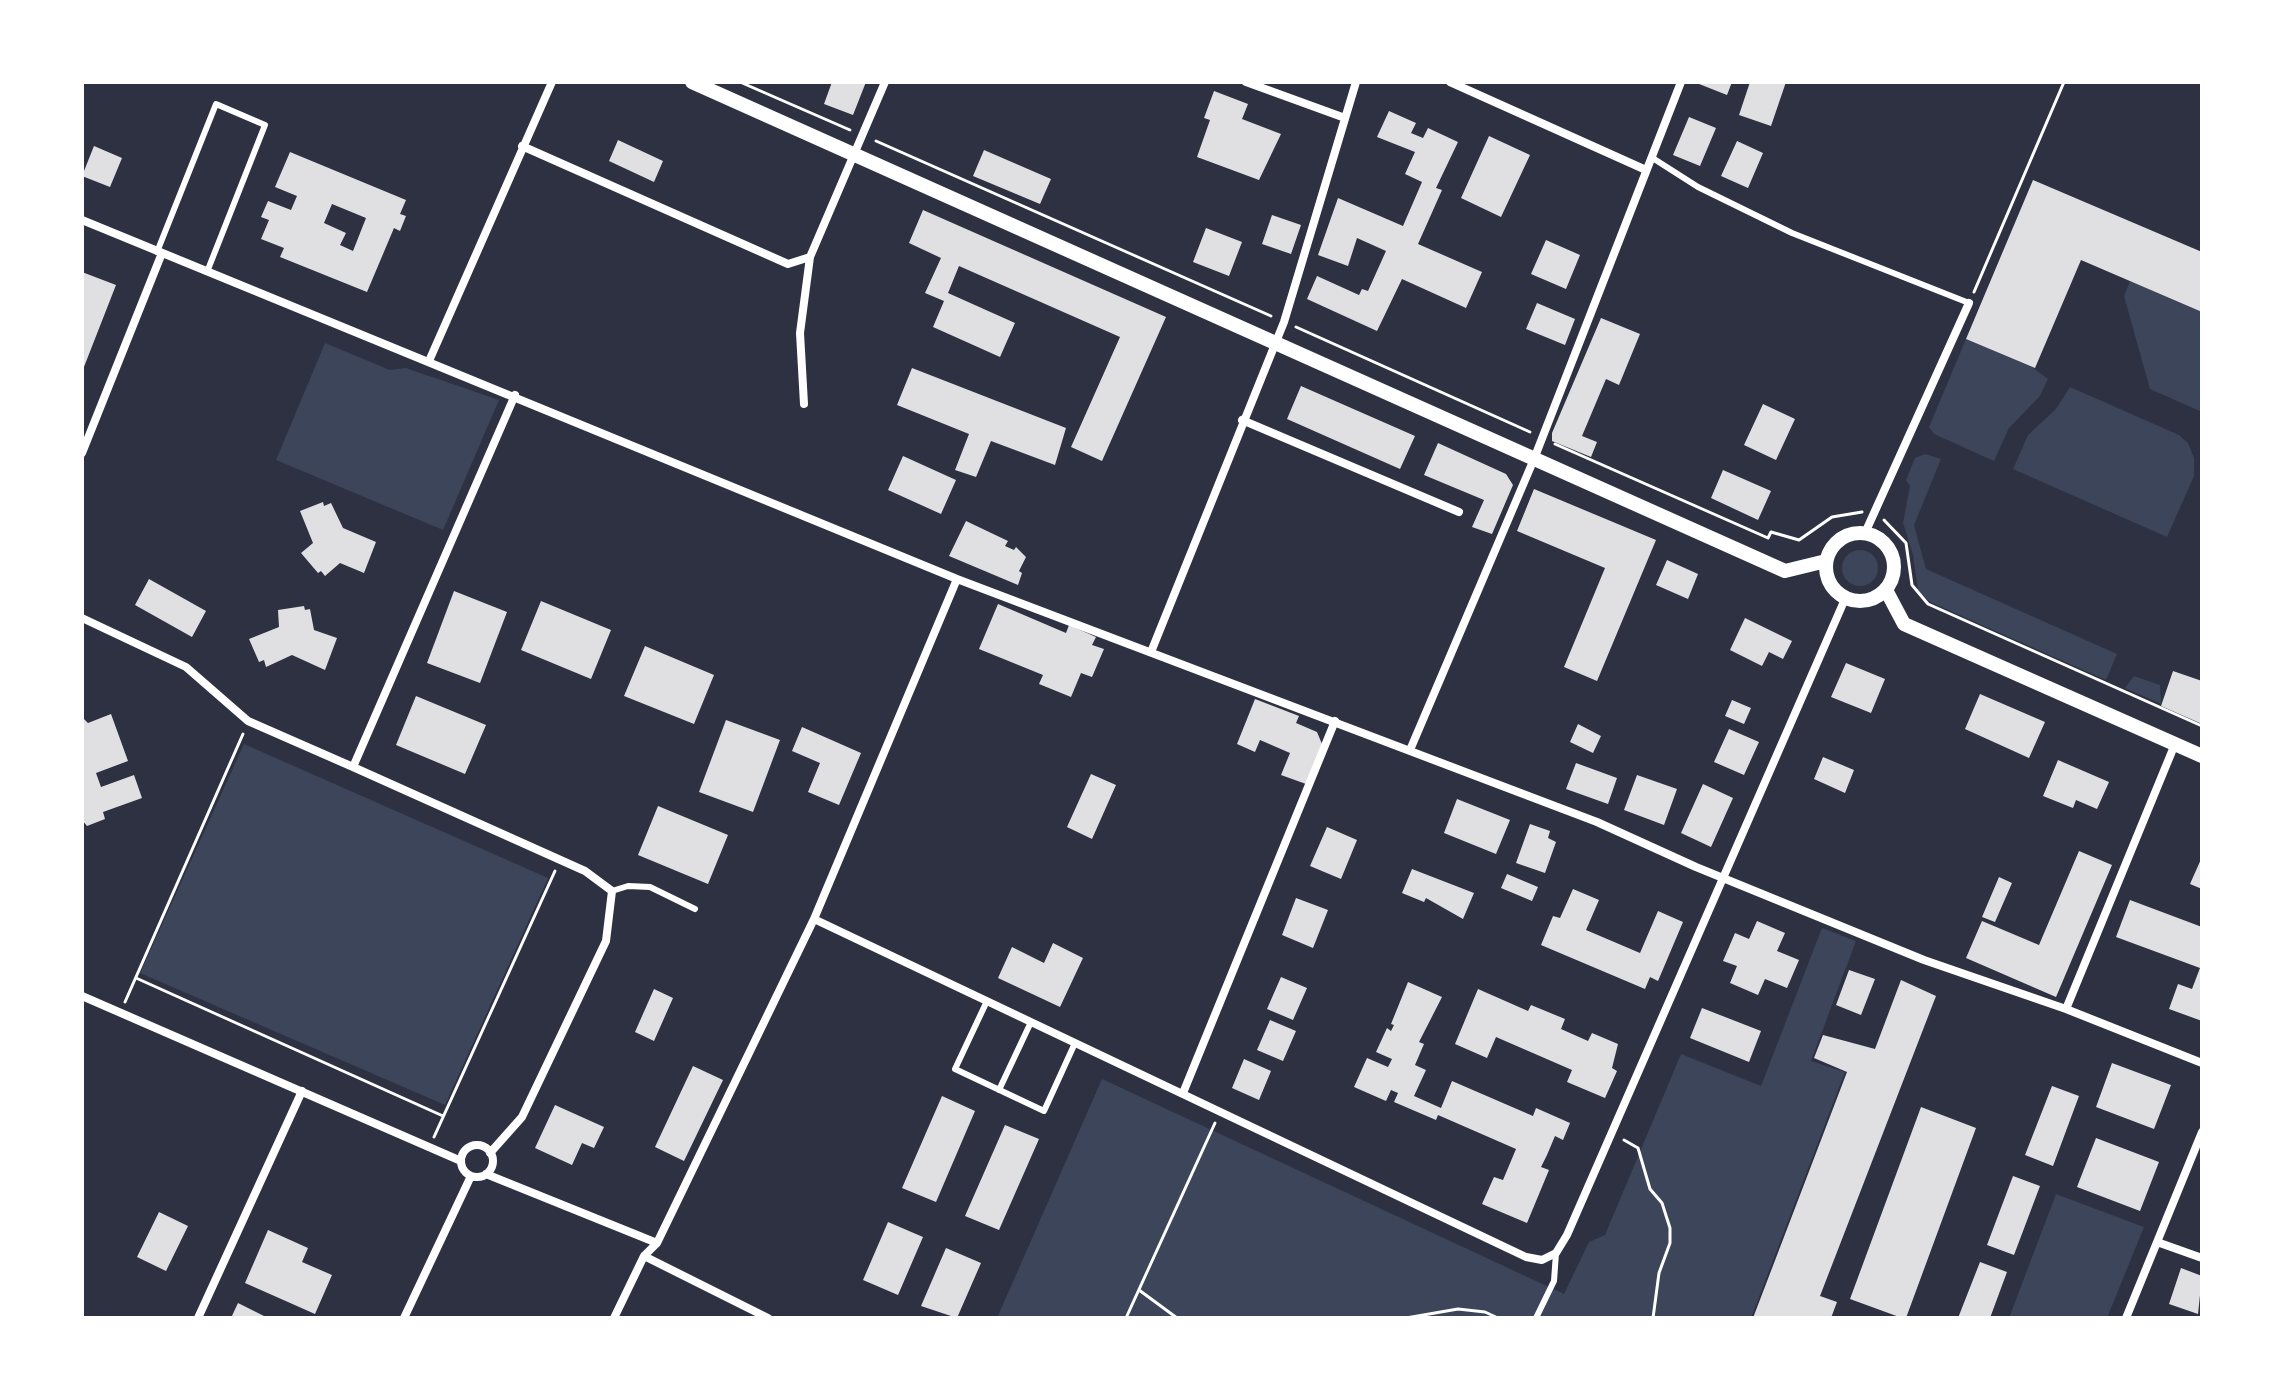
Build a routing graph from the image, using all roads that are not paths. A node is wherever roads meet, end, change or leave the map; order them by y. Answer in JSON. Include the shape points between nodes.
{"nodes":[{"id":1,"x":552,"y":82,"type":"edge"},
{"id":2,"x":692,"y":82,"type":"edge"},
{"id":3,"x":885,"y":82,"type":"edge"},
{"id":4,"x":1246,"y":82,"type":"edge"},
{"id":5,"x":1356,"y":82,"type":"edge"},
{"id":6,"x":1450,"y":82,"type":"edge"},
{"id":7,"x":1681,"y":82,"type":"edge"},
{"id":8,"x":1345,"y":118,"type":"junction"},
{"id":9,"x":522,"y":146,"type":"junction"},
{"id":10,"x":854,"y":154,"type":"junction"},
{"id":11,"x":1651,"y":157,"type":"junction"},
{"id":12,"x":1646,"y":170,"type":"junction"},
{"id":13,"x":82,"y":220,"type":"edge"},
{"id":14,"x":160,"y":252,"type":"junction"},
{"id":15,"x":810,"y":257,"type":"junction"},
{"id":16,"x":207,"y":272,"type":"junction"},
{"id":17,"x":1969,"y":303,"type":"joint"},
{"id":18,"x":1275,"y":343,"type":"junction"},
{"id":19,"x":429,"y":361,"type":"junction"},
{"id":20,"x":515,"y":395,"type":"junction"},
{"id":21,"x":804,"y":404,"type":"dead end"},
{"id":22,"x":1242,"y":420,"type":"junction"},
{"id":23,"x":82,"y":453,"type":"edge"},
{"id":24,"x":1534,"y":459,"type":"junction"},
{"id":25,"x":1459,"y":512,"type":"dead end"},
{"id":26,"x":1865,"y":533,"type":"junction"},
{"id":27,"x":1826,"y":561,"type":"junction"},
{"id":28,"x":957,"y":579,"type":"junction"},
{"id":29,"x":1886,"y":590,"type":"junction"},
{"id":30,"x":1845,"y":599,"type":"junction"},
{"id":31,"x":82,"y":618,"type":"edge"},
{"id":32,"x":1151,"y":652,"type":"junction"},
{"id":33,"x":1335,"y":721,"type":"junction"},
{"id":34,"x":2175,"y":744,"type":"junction"},
{"id":35,"x":1410,"y":750,"type":"junction"},
{"id":36,"x":2202,"y":756,"type":"edge"},
{"id":37,"x":353,"y":767,"type":"junction"},
{"id":38,"x":1723,"y":877,"type":"junction"},
{"id":39,"x":612,"y":891,"type":"junction"},
{"id":40,"x":695,"y":909,"type":"dead end"},
{"id":41,"x":814,"y":919,"type":"junction"},
{"id":42,"x":82,"y":996,"type":"edge"},
{"id":43,"x":987,"y":1001,"type":"junction"},
{"id":44,"x":2066,"y":1009,"type":"junction"},
{"id":45,"x":1031,"y":1022,"type":"junction"},
{"id":46,"x":1075,"y":1043,"type":"junction"},
{"id":47,"x":2202,"y":1063,"type":"edge"},
{"id":48,"x":999,"y":1090,"type":"junction"},
{"id":49,"x":302,"y":1091,"type":"junction"},
{"id":50,"x":1183,"y":1093,"type":"junction"},
{"id":51,"x":2202,"y":1132,"type":"edge"},
{"id":52,"x":490,"y":1153,"type":"junction"},
{"id":53,"x":461,"y":1161,"type":"junction"},
{"id":54,"x":486,"y":1174,"type":"junction"},
{"id":55,"x":471,"y":1176,"type":"junction"},
{"id":56,"x":2157,"y":1242,"type":"junction"},
{"id":57,"x":657,"y":1243,"type":"junction"},
{"id":58,"x":1556,"y":1253,"type":"junction"},
{"id":59,"x":644,"y":1256,"type":"junction"},
{"id":60,"x":2202,"y":1258,"type":"edge"},
{"id":61,"x":198,"y":1318,"type":"edge"},
{"id":62,"x":404,"y":1318,"type":"edge"},
{"id":63,"x":614,"y":1318,"type":"edge"},
{"id":64,"x":768,"y":1318,"type":"edge"},
{"id":65,"x":1536,"y":1318,"type":"edge"},
{"id":66,"x":2126,"y":1318,"type":"edge"}],
"edges":[{"from":1,"to":9,"type":"street"},
{"from":2,"to":10,"type":"street"},
{"from":3,"to":10,"type":"street"},
{"from":4,"to":8,"type":"street"},
{"from":5,"to":8,"type":"street"},
{"from":6,"to":12,"type":"street"},
{"from":7,"to":11,"type":"street"},
{"from":8,"to":18,"type":"street"},
{"from":9,"to":15,"type":"street","via":[[788,264]]},
{"from":9,"to":19,"type":"street"},
{"from":10,"to":15,"type":"street"},
{"from":10,"to":18,"type":"street"},
{"from":11,"to":12,"type":"street"},
{"from":11,"to":17,"type":"lane","via":[[1698,187],[1792,233]]},
{"from":12,"to":24,"type":"street"},
{"from":13,"to":14,"type":"street"},
{"from":14,"to":16,"type":"street"},
{"from":14,"to":16,"type":"lane","via":[[216,104],[265,125]]},
{"from":14,"to":23,"type":"street"},
{"from":15,"to":21,"type":"street","via":[[800,333]]},
{"from":16,"to":19,"type":"street"},
{"from":17,"to":26,"type":"street"},
{"from":18,"to":22,"type":"street"},
{"from":18,"to":24,"type":"street"},
{"from":19,"to":20,"type":"street"},
{"from":20,"to":28,"type":"street"},
{"from":20,"to":37,"type":"street"},
{"from":22,"to":25,"type":"street"},
{"from":22,"to":32,"type":"street"},
{"from":24,"to":27,"type":"street","via":[[1785,571]]},
{"from":24,"to":35,"type":"street"},
{"from":26,"to":27,"type":"street","via":[[1843,537]]},
{"from":26,"to":29,"type":"street","via":[[1885,543],[1893,555],[1893,577]]},
{"from":27,"to":30,"type":"street","via":[[1829,583]]},
{"from":28,"to":32,"type":"street"},
{"from":28,"to":41,"type":"street"},
{"from":29,"to":30,"type":"street","via":[[1868,601]]},
{"from":29,"to":34,"type":"street","via":[[1904,624]]},
{"from":30,"to":38,"type":"street"},
{"from":31,"to":37,"type":"street","via":[[186,667],[248,721]]},
{"from":32,"to":33,"type":"street"},
{"from":33,"to":35,"type":"street"},
{"from":33,"to":50,"type":"street"},
{"from":34,"to":36,"type":"street"},
{"from":34,"to":44,"type":"street"},
{"from":35,"to":38,"type":"street"},
{"from":37,"to":39,"type":"street","via":[[585,871]]},
{"from":38,"to":44,"type":"street","via":[[1924,960]]},
{"from":38,"to":58,"type":"street"},
{"from":39,"to":40,"type":"lane","via":[[650,887]]},
{"from":39,"to":52,"type":"street","via":[[606,941],[522,1117]]},
{"from":41,"to":43,"type":"street"},
{"from":41,"to":57,"type":"street"},
{"from":42,"to":49,"type":"street"},
{"from":43,"to":45,"type":"street"},
{"from":43,"to":48,"type":"lane","via":[[955,1069]]},
{"from":44,"to":47,"type":"street"},
{"from":45,"to":46,"type":"street"},
{"from":45,"to":48,"type":"lane"},
{"from":46,"to":48,"type":"lane","via":[[1044,1111]]},
{"from":46,"to":50,"type":"street"},
{"from":49,"to":53,"type":"street"},
{"from":49,"to":61,"type":"street"},
{"from":50,"to":58,"type":"street","via":[[1526,1257],[1542,1260]]},
{"from":51,"to":56,"type":"street"},
{"from":52,"to":53,"type":"street","via":[[472,1146]]},
{"from":52,"to":54,"type":"street","via":[[493,1163]]},
{"from":53,"to":55,"type":"street"},
{"from":54,"to":55,"type":"street"},
{"from":54,"to":57,"type":"street"},
{"from":55,"to":62,"type":"street"},
{"from":56,"to":60,"type":"street"},
{"from":56,"to":66,"type":"street"},
{"from":57,"to":59,"type":"street"},
{"from":58,"to":65,"type":"lane","via":[[1554,1281]]},
{"from":59,"to":63,"type":"street"},
{"from":59,"to":64,"type":"street"}]}
